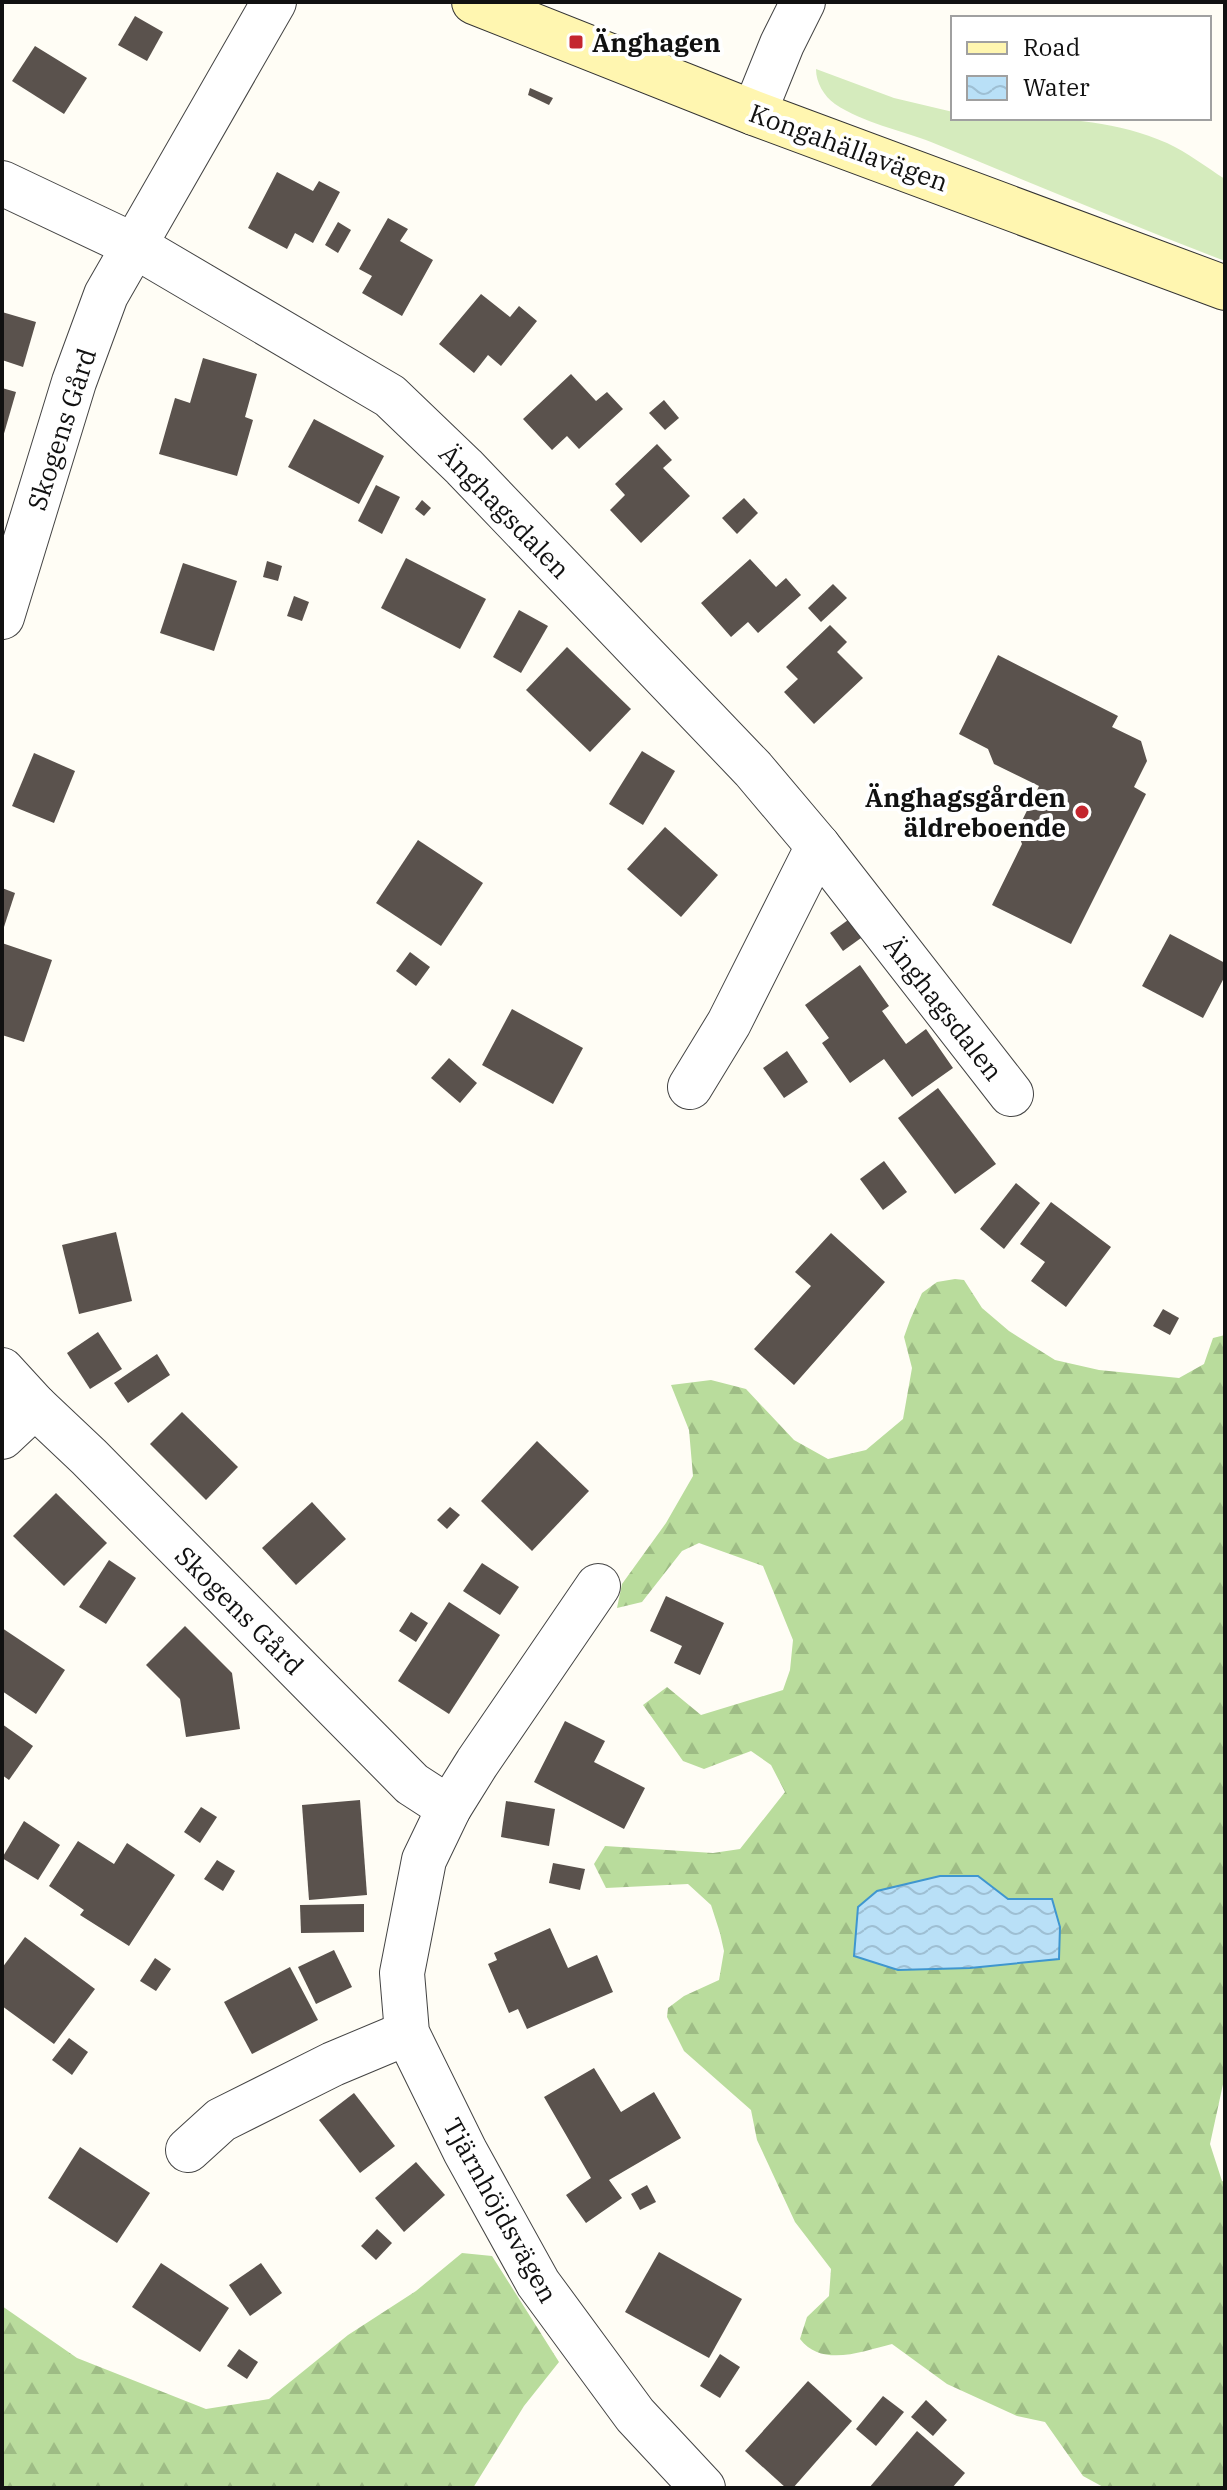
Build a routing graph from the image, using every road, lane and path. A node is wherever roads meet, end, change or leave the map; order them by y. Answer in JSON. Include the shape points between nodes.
{"nodes":[{"id":1,"x":274,"y":2,"type":"edge"},
{"id":2,"x":474,"y":2,"type":"edge"},
{"id":3,"x":803,"y":2,"type":"edge"},
{"id":4,"x":754,"y":113,"type":"junction"},
{"id":5,"x":2,"y":183,"type":"edge"},
{"id":6,"x":135,"y":246,"type":"junction"},
{"id":7,"x":1225,"y":288,"type":"edge"},
{"id":8,"x":2,"y":617,"type":"edge"},
{"id":9,"x":818,"y":846,"type":"junction"},
{"id":10,"x":690,"y":1087,"type":"dead end"},
{"id":11,"x":1011,"y":1094,"type":"dead end"},
{"id":12,"x":2,"y":1370,"type":"edge"},
{"id":13,"x":35,"y":1406,"type":"junction"},
{"id":14,"x":2,"y":1437,"type":"edge"},
{"id":15,"x":598,"y":1586,"type":"dead end"},
{"id":16,"x":449,"y":1808,"type":"junction"},
{"id":17,"x":407,"y":2033,"type":"junction"},
{"id":18,"x":188,"y":2150,"type":"dead end"},
{"id":19,"x":703,"y":2488,"type":"edge"}],
"edges":[{"from":1,"to":6,"type":"street","name":"Skogens Gård"},
{"from":2,"to":4,"type":"street","name":"Kongahällavägen"},
{"from":3,"to":4,"type":"street"},
{"from":4,"to":7,"type":"street","name":"Kongahällavägen"},
{"from":5,"to":6,"type":"street"},
{"from":6,"to":8,"type":"street","name":"Skogens Gård","via":[[106,295],[74,382]]},
{"from":6,"to":9,"type":"street","name":"Änghagsdalen","via":[[390,396],[743,758]]},
{"from":9,"to":10,"type":"street","via":[[729,1023]]},
{"from":9,"to":11,"type":"street","name":"Änghagsdalen"},
{"from":12,"to":13,"type":"street","name":"Skogens Gård"},
{"from":13,"to":14,"type":"street"},
{"from":13,"to":16,"type":"street","name":"Skogens Gård","via":[[412,1784]]},
{"from":15,"to":16,"type":"street","name":"Tjärnhöjdsvägen"},
{"from":16,"to":17,"type":"street","name":"Tjärnhöjdsvägen","via":[[424,1860],[402,1973]]},
{"from":17,"to":18,"type":"street","via":[[221,2120]]},
{"from":17,"to":19,"type":"street","name":"Tjärnhöjdsvägen","via":[[538,2283],[635,2415]]}]}
